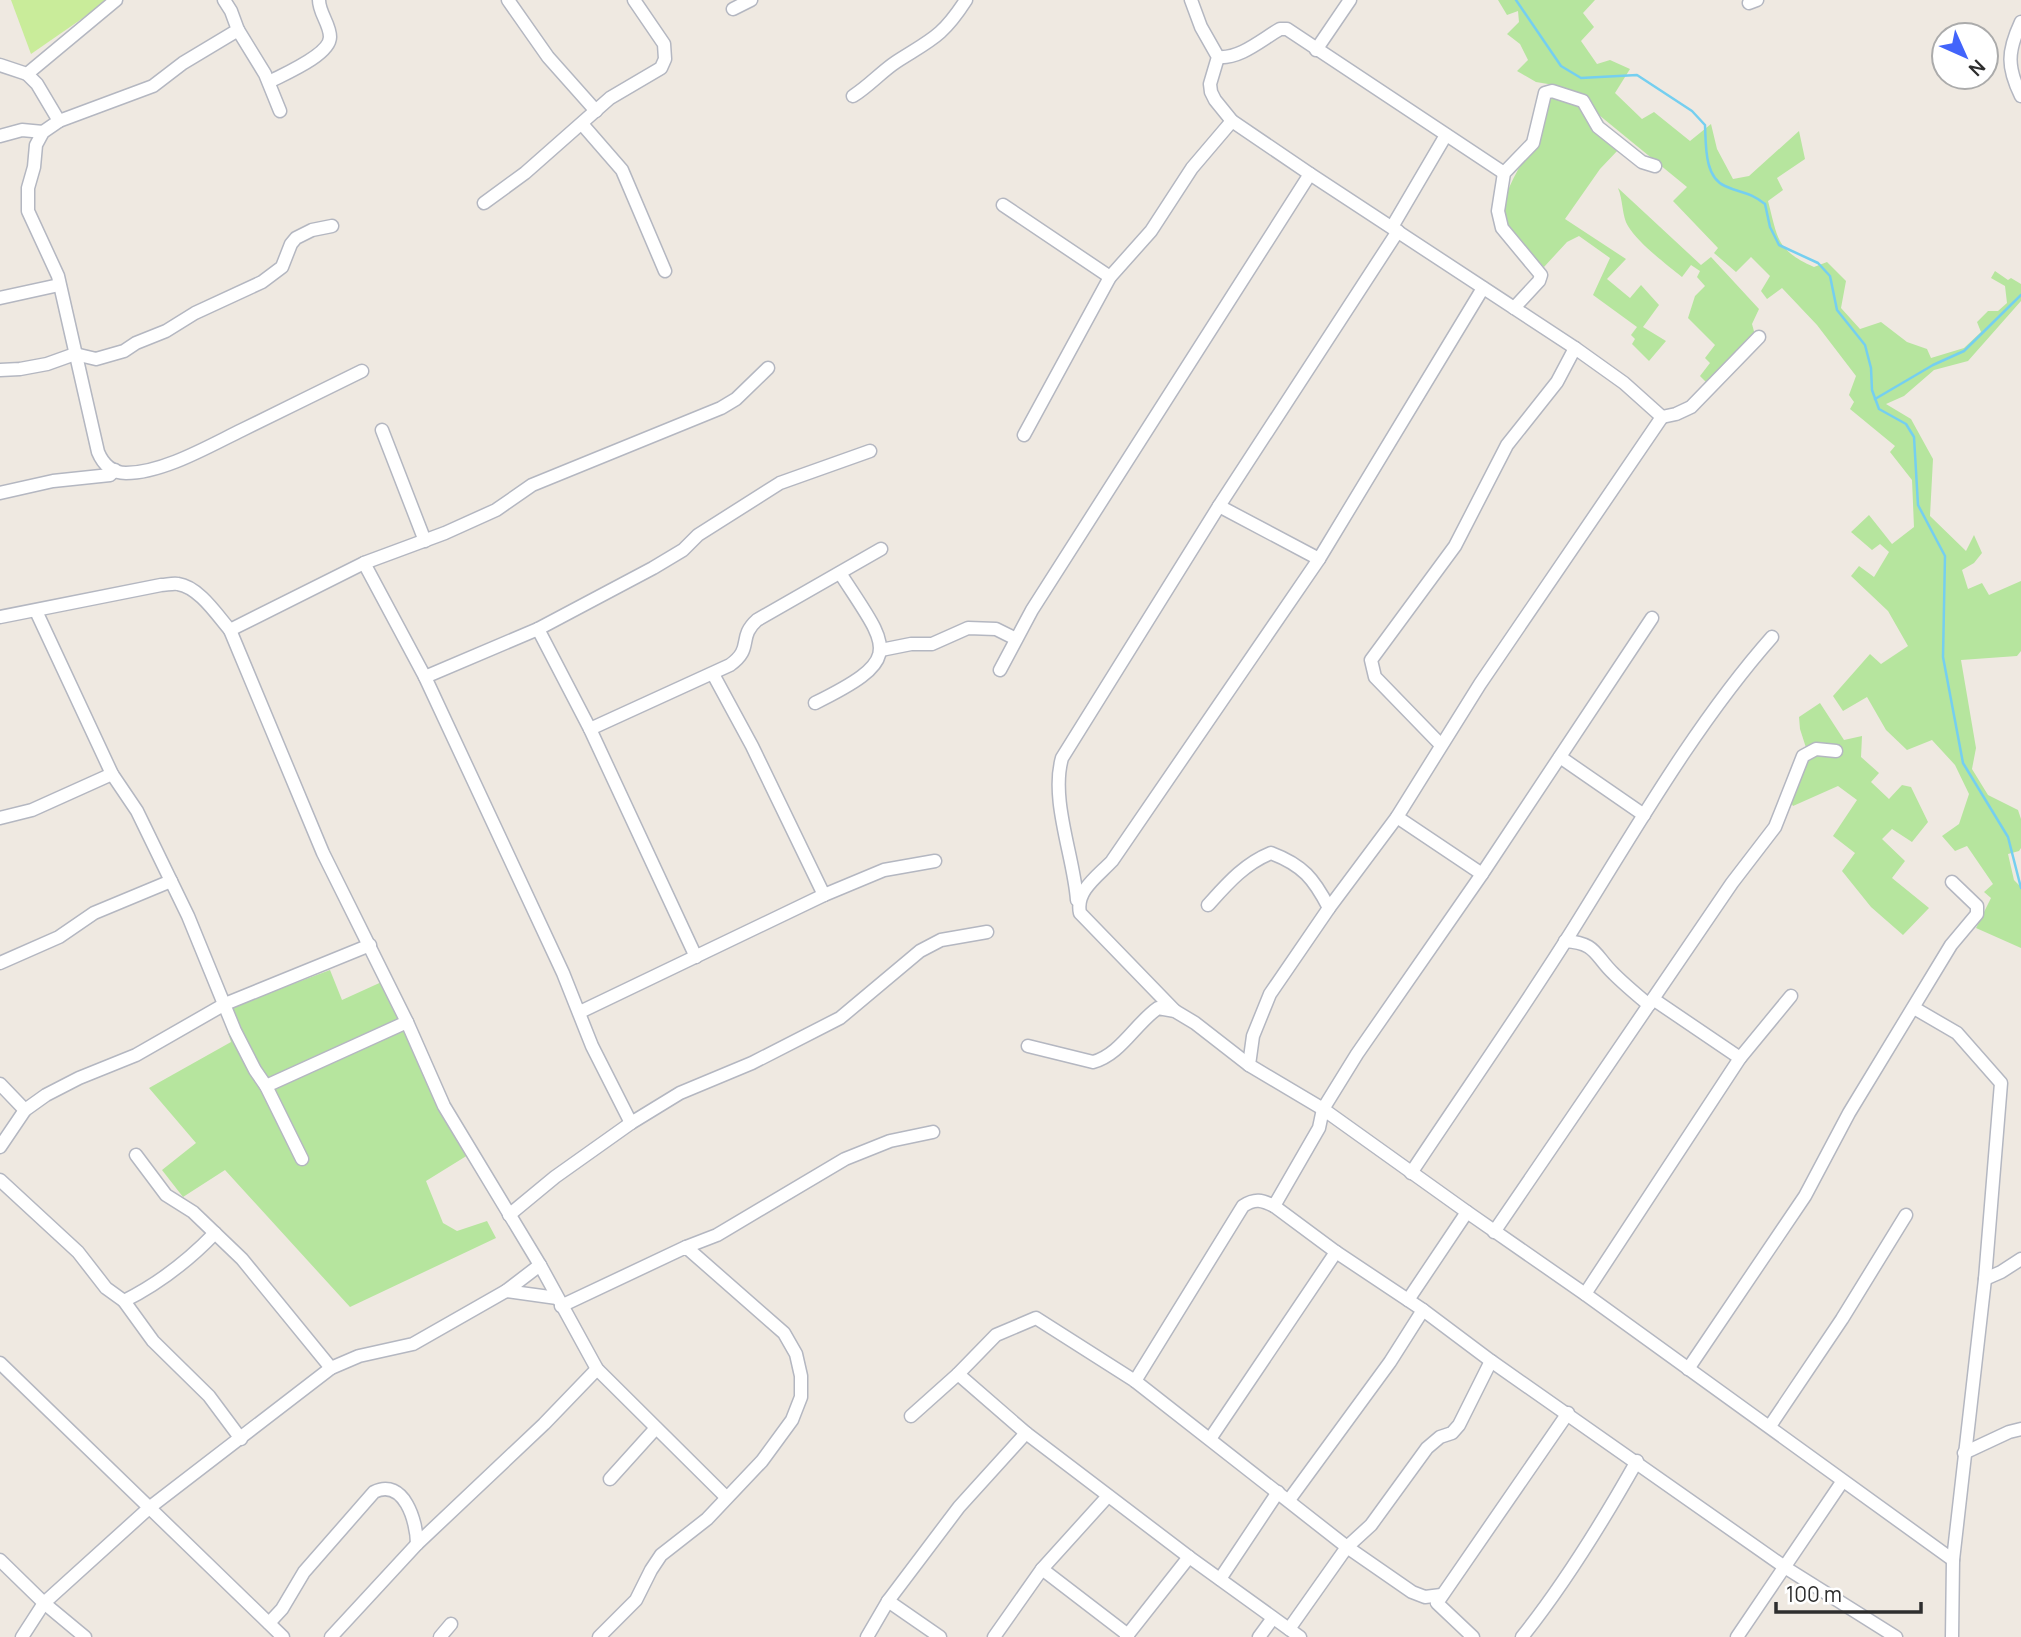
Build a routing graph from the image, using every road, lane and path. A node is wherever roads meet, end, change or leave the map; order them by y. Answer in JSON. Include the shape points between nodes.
{"nodes":[{"id":1,"x":116,"y":0,"type":"edge"},
{"id":2,"x":224,"y":0,"type":"edge"},
{"id":3,"x":319,"y":0,"type":"edge"},
{"id":4,"x":508,"y":0,"type":"edge"},
{"id":5,"x":634,"y":0,"type":"edge"},
{"id":6,"x":751,"y":0,"type":"edge"},
{"id":7,"x":966,"y":0,"type":"edge"},
{"id":8,"x":1191,"y":0,"type":"edge"},
{"id":9,"x":1350,"y":0,"type":"edge"},
{"id":10,"x":733,"y":9,"type":"dead end"},
{"id":11,"x":2021,"y":22,"type":"edge"},
{"id":12,"x":238,"y":30,"type":"junction"},
{"id":13,"x":1316,"y":50,"type":"junction"},
{"id":14,"x":1218,"y":57,"type":"junction"},
{"id":15,"x":0,"y":65,"type":"edge"},
{"id":16,"x":27,"y":74,"type":"junction"},
{"id":17,"x":269,"y":82,"type":"junction"},
{"id":18,"x":853,"y":96,"type":"dead end"},
{"id":19,"x":2021,"y":96,"type":"edge"},
{"id":20,"x":280,"y":111,"type":"dead end"},
{"id":21,"x":596,"y":111,"type":"junction"},
{"id":22,"x":59,"y":121,"type":"junction"},
{"id":23,"x":1232,"y":121,"type":"junction"},
{"id":24,"x":582,"y":124,"type":"junction"},
{"id":25,"x":43,"y":132,"type":"junction"},
{"id":26,"x":1446,"y":135,"type":"junction"},
{"id":27,"x":0,"y":136,"type":"edge"},
{"id":28,"x":1655,"y":166,"type":"dead end"},
{"id":29,"x":1504,"y":173,"type":"junction"},
{"id":30,"x":1310,"y":174,"type":"junction"},
{"id":31,"x":484,"y":203,"type":"dead end"},
{"id":32,"x":1003,"y":205,"type":"dead end"},
{"id":33,"x":332,"y":226,"type":"dead end"},
{"id":34,"x":1395,"y":229,"type":"junction"},
{"id":35,"x":665,"y":271,"type":"dead end"},
{"id":36,"x":1110,"y":277,"type":"junction"},
{"id":37,"x":59,"y":285,"type":"junction"},
{"id":38,"x":1483,"y":288,"type":"junction"},
{"id":39,"x":0,"y":298,"type":"edge"},
{"id":40,"x":1514,"y":308,"type":"junction"},
{"id":41,"x":1759,"y":337,"type":"dead end"},
{"id":42,"x":1575,"y":348,"type":"junction"},
{"id":43,"x":75,"y":354,"type":"junction"},
{"id":44,"x":768,"y":368,"type":"dead end"},
{"id":45,"x":0,"y":369,"type":"edge"},
{"id":46,"x":362,"y":371,"type":"dead end"},
{"id":47,"x":1662,"y":417,"type":"junction"},
{"id":48,"x":382,"y":430,"type":"dead end"},
{"id":49,"x":1024,"y":435,"type":"dead end"},
{"id":50,"x":870,"y":451,"type":"dead end"},
{"id":51,"x":115,"y":470,"type":"junction"},
{"id":52,"x":0,"y":493,"type":"edge"},
{"id":53,"x":1219,"y":506,"type":"junction"},
{"id":54,"x":425,"y":541,"type":"junction"},
{"id":55,"x":881,"y":550,"type":"dead end"},
{"id":56,"x":1319,"y":559,"type":"junction"},
{"id":57,"x":364,"y":563,"type":"junction"},
{"id":58,"x":840,"y":573,"type":"junction"},
{"id":59,"x":36,"y":611,"type":"junction"},
{"id":60,"x":0,"y":617,"type":"edge"},
{"id":61,"x":1652,"y":618,"type":"dead end"},
{"id":62,"x":538,"y":629,"type":"junction"},
{"id":63,"x":229,"y":630,"type":"junction"},
{"id":64,"x":1772,"y":637,"type":"dead end"},
{"id":65,"x":1016,"y":639,"type":"junction"},
{"id":66,"x":881,"y":650,"type":"junction"},
{"id":67,"x":1000,"y":670,"type":"dead end"},
{"id":68,"x":713,"y":674,"type":"junction"},
{"id":69,"x":425,"y":677,"type":"junction"},
{"id":70,"x":815,"y":703,"type":"dead end"},
{"id":71,"x":590,"y":729,"type":"junction"},
{"id":72,"x":1441,"y":746,"type":"junction"},
{"id":73,"x":1836,"y":751,"type":"dead end"},
{"id":74,"x":1560,"y":757,"type":"junction"},
{"id":75,"x":112,"y":774,"type":"junction"},
{"id":76,"x":1644,"y":815,"type":"junction"},
{"id":77,"x":1397,"y":817,"type":"junction"},
{"id":78,"x":0,"y":818,"type":"edge"},
{"id":79,"x":935,"y":861,"type":"dead end"},
{"id":80,"x":1482,"y":874,"type":"junction"},
{"id":81,"x":171,"y":881,"type":"junction"},
{"id":82,"x":1952,"y":883,"type":"dead end"},
{"id":83,"x":824,"y":895,"type":"junction"},
{"id":84,"x":1077,"y":902,"type":"junction"},
{"id":85,"x":1208,"y":905,"type":"dead end"},
{"id":86,"x":1329,"y":908,"type":"junction"},
{"id":87,"x":987,"y":932,"type":"dead end"},
{"id":88,"x":1565,"y":941,"type":"junction"},
{"id":89,"x":369,"y":945,"type":"junction"},
{"id":90,"x":696,"y":957,"type":"junction"},
{"id":91,"x":0,"y":963,"type":"edge"},
{"id":92,"x":1791,"y":996,"type":"dead end"},
{"id":93,"x":1651,"y":1002,"type":"junction"},
{"id":94,"x":225,"y":1004,"type":"junction"},
{"id":95,"x":1914,"y":1008,"type":"junction"},
{"id":96,"x":1175,"y":1011,"type":"junction"},
{"id":97,"x":580,"y":1012,"type":"junction"},
{"id":98,"x":407,"y":1022,"type":"junction"},
{"id":99,"x":1028,"y":1046,"type":"dead end"},
{"id":100,"x":1740,"y":1058,"type":"junction"},
{"id":101,"x":1249,"y":1065,"type":"junction"},
{"id":102,"x":0,"y":1084,"type":"edge"},
{"id":103,"x":266,"y":1086,"type":"junction"},
{"id":104,"x":1323,"y":1109,"type":"junction"},
{"id":105,"x":25,"y":1110,"type":"junction"},
{"id":106,"x":631,"y":1123,"type":"junction"},
{"id":107,"x":933,"y":1132,"type":"dead end"},
{"id":108,"x":0,"y":1147,"type":"edge"},
{"id":109,"x":136,"y":1155,"type":"dead end"},
{"id":110,"x":302,"y":1159,"type":"dead end"},
{"id":111,"x":1411,"y":1173,"type":"junction"},
{"id":112,"x":0,"y":1180,"type":"edge"},
{"id":113,"x":1274,"y":1206,"type":"junction"},
{"id":114,"x":1466,"y":1213,"type":"junction"},
{"id":115,"x":509,"y":1215,"type":"junction"},
{"id":116,"x":1906,"y":1215,"type":"dead end"},
{"id":117,"x":1494,"y":1232,"type":"junction"},
{"id":118,"x":215,"y":1233,"type":"junction"},
{"id":119,"x":686,"y":1247,"type":"junction"},
{"id":120,"x":1336,"y":1252,"type":"junction"},
{"id":121,"x":2021,"y":1259,"type":"edge"},
{"id":122,"x":540,"y":1265,"type":"junction"},
{"id":123,"x":1984,"y":1279,"type":"junction"},
{"id":124,"x":506,"y":1291,"type":"junction"},
{"id":125,"x":1585,"y":1294,"type":"junction"},
{"id":126,"x":1408,"y":1300,"type":"junction"},
{"id":127,"x":124,"y":1301,"type":"junction"},
{"id":128,"x":559,"y":1302,"type":"junction"},
{"id":129,"x":1423,"y":1310,"type":"junction"},
{"id":130,"x":1491,"y":1361,"type":"junction"},
{"id":131,"x":0,"y":1363,"type":"edge"},
{"id":132,"x":331,"y":1368,"type":"junction"},
{"id":133,"x":597,"y":1368,"type":"junction"},
{"id":134,"x":1688,"y":1369,"type":"junction"},
{"id":135,"x":958,"y":1374,"type":"junction"},
{"id":136,"x":1135,"y":1381,"type":"junction"},
{"id":137,"x":1568,"y":1413,"type":"junction"},
{"id":138,"x":911,"y":1416,"type":"dead end"},
{"id":139,"x":1770,"y":1426,"type":"junction"},
{"id":140,"x":656,"y":1428,"type":"junction"},
{"id":141,"x":2021,"y":1429,"type":"edge"},
{"id":142,"x":1026,"y":1433,"type":"junction"},
{"id":143,"x":241,"y":1439,"type":"junction"},
{"id":144,"x":1210,"y":1439,"type":"junction"},
{"id":145,"x":1964,"y":1453,"type":"junction"},
{"id":146,"x":1637,"y":1461,"type":"junction"},
{"id":147,"x":610,"y":1479,"type":"dead end"},
{"id":148,"x":1842,"y":1482,"type":"junction"},
{"id":149,"x":1278,"y":1492,"type":"junction"},
{"id":150,"x":1108,"y":1496,"type":"junction"},
{"id":151,"x":726,"y":1497,"type":"junction"},
{"id":152,"x":1289,"y":1500,"type":"junction"},
{"id":153,"x":149,"y":1508,"type":"junction"},
{"id":154,"x":417,"y":1544,"type":"junction"},
{"id":155,"x":1347,"y":1547,"type":"junction"},
{"id":156,"x":1189,"y":1557,"type":"junction"},
{"id":157,"x":0,"y":1560,"type":"edge"},
{"id":158,"x":1953,"y":1560,"type":"junction"},
{"id":159,"x":1786,"y":1568,"type":"junction"},
{"id":160,"x":1042,"y":1569,"type":"junction"},
{"id":161,"x":1220,"y":1579,"type":"junction"},
{"id":162,"x":1441,"y":1595,"type":"junction"},
{"id":163,"x":888,"y":1601,"type":"junction"},
{"id":164,"x":44,"y":1603,"type":"junction"},
{"id":165,"x":1273,"y":1618,"type":"junction"},
{"id":166,"x":269,"y":1623,"type":"junction"},
{"id":167,"x":451,"y":1624,"type":"dead end"},
{"id":168,"x":1294,"y":1633,"type":"edge"},
{"id":169,"x":1127,"y":1636,"type":"edge"},
{"id":170,"x":22,"y":1637,"type":"edge"},
{"id":171,"x":85,"y":1637,"type":"edge"},
{"id":172,"x":283,"y":1637,"type":"edge"},
{"id":173,"x":331,"y":1637,"type":"edge"},
{"id":174,"x":440,"y":1637,"type":"edge"},
{"id":175,"x":599,"y":1637,"type":"edge"},
{"id":176,"x":867,"y":1637,"type":"edge"},
{"id":177,"x":940,"y":1637,"type":"edge"},
{"id":178,"x":994,"y":1637,"type":"edge"},
{"id":179,"x":1259,"y":1637,"type":"edge"},
{"id":180,"x":1473,"y":1637,"type":"edge"},
{"id":181,"x":1522,"y":1637,"type":"edge"},
{"id":182,"x":1737,"y":1637,"type":"edge"},
{"id":183,"x":1896,"y":1637,"type":"edge"},
{"id":184,"x":1952,"y":1637,"type":"edge"}],
"edges":[{"from":1,"to":16,"type":"street"},
{"from":2,"to":12,"type":"street"},
{"from":3,"to":17,"type":"street","via":[[328,44],[318,56]]},
{"from":4,"to":21,"type":"street","via":[[548,57]]},
{"from":5,"to":21,"type":"street","via":[[664,44],[665,59],[661,68]]},
{"from":6,"to":10,"type":"street"},
{"from":7,"to":18,"type":"street","via":[[936,38],[894,63]]},
{"from":8,"to":14,"type":"street"},
{"from":9,"to":13,"type":"street"},
{"from":11,"to":19,"type":"street","via":[[2009,63]]},
{"from":12,"to":17,"type":"street"},
{"from":12,"to":22,"type":"street","via":[[153,86]]},
{"from":13,"to":14,"type":"street","via":[[1283,29],[1231,57]]},
{"from":13,"to":26,"type":"street"},
{"from":14,"to":23,"type":"street","via":[[1211,92]]},
{"from":15,"to":16,"type":"street"},
{"from":16,"to":22,"type":"street"},
{"from":17,"to":20,"type":"street"},
{"from":21,"to":24,"type":"street"},
{"from":22,"to":25,"type":"street"},
{"from":23,"to":30,"type":"street"},
{"from":23,"to":36,"type":"street","via":[[1192,168],[1151,231]]},
{"from":24,"to":31,"type":"street"},
{"from":24,"to":35,"type":"street","via":[[622,170]]},
{"from":25,"to":27,"type":"street","via":[[22,130]]},
{"from":25,"to":37,"type":"street","via":[[36,145],[28,211]]},
{"from":26,"to":29,"type":"street"},
{"from":26,"to":34,"type":"street"},
{"from":28,"to":29,"type":"street","via":[[1642,162],[1598,127],[1583,102],[1552,91],[1544,94],[1533,143]]},
{"from":29,"to":40,"type":"street","via":[[1500,224],[1541,275]]},
{"from":30,"to":34,"type":"street"},
{"from":30,"to":65,"type":"street"},
{"from":32,"to":36,"type":"street"},
{"from":33,"to":43,"type":"street","via":[[296,238],[282,267],[262,282],[166,331],[114,355],[96,359]]},
{"from":34,"to":38,"type":"street"},
{"from":34,"to":53,"type":"street"},
{"from":36,"to":49,"type":"street"},
{"from":37,"to":39,"type":"street"},
{"from":37,"to":43,"type":"street"},
{"from":38,"to":40,"type":"street"},
{"from":38,"to":56,"type":"street"},
{"from":40,"to":42,"type":"street"},
{"from":41,"to":47,"type":"street","via":[[1691,407]]},
{"from":42,"to":47,"type":"street"},
{"from":42,"to":72,"type":"street","via":[[1557,382],[1507,445],[1455,546],[1371,660],[1375,677]]},
{"from":43,"to":45,"type":"street","via":[[47,364]]},
{"from":43,"to":51,"type":"street","via":[[98,452]]},
{"from":44,"to":54,"type":"street","via":[[721,408],[532,485],[496,510]]},
{"from":46,"to":51,"type":"street","via":[[197,452],[144,470]]},
{"from":47,"to":72,"type":"street"},
{"from":48,"to":54,"type":"street"},
{"from":50,"to":62,"type":"street","via":[[780,483],[683,550]]},
{"from":51,"to":52,"type":"street","via":[[110,475]]},
{"from":53,"to":56,"type":"street"},
{"from":53,"to":84,"type":"street","via":[[1062,758],[1060,796]]},
{"from":54,"to":57,"type":"street"},
{"from":55,"to":58,"type":"street"},
{"from":56,"to":84,"type":"street","via":[[1112,861]]},
{"from":57,"to":63,"type":"street"},
{"from":57,"to":69,"type":"street"},
{"from":58,"to":66,"type":"street","via":[[876,629]]},
{"from":58,"to":68,"type":"street","via":[[757,620],[748,628],[741,657]]},
{"from":59,"to":60,"type":"street"},
{"from":59,"to":63,"type":"street","via":[[179,584],[200,597]]},
{"from":59,"to":75,"type":"street"},
{"from":61,"to":74,"type":"street"},
{"from":62,"to":69,"type":"street"},
{"from":62,"to":71,"type":"street"},
{"from":63,"to":89,"type":"street","via":[[323,853]]},
{"from":64,"to":76,"type":"street","via":[[1738,675]]},
{"from":65,"to":66,"type":"street","via":[[996,629],[968,628],[932,644]]},
{"from":65,"to":67,"type":"street"},
{"from":66,"to":70,"type":"street","via":[[866,675]]},
{"from":68,"to":71,"type":"street"},
{"from":68,"to":83,"type":"street"},
{"from":69,"to":97,"type":"street"},
{"from":71,"to":90,"type":"street"},
{"from":72,"to":77,"type":"street"},
{"from":73,"to":93,"type":"street","via":[[1816,750],[1803,756],[1775,827]]},
{"from":74,"to":76,"type":"street"},
{"from":74,"to":80,"type":"street"},
{"from":75,"to":78,"type":"street","via":[[32,810]]},
{"from":75,"to":81,"type":"street","via":[[137,811]]},
{"from":76,"to":88,"type":"street"},
{"from":77,"to":80,"type":"street"},
{"from":77,"to":86,"type":"street"},
{"from":79,"to":83,"type":"street","via":[[884,870]]},
{"from":80,"to":104,"type":"street"},
{"from":81,"to":91,"type":"street","via":[[94,913],[43,946]]},
{"from":81,"to":94,"type":"street"},
{"from":82,"to":95,"type":"street","via":[[1977,906],[1977,914],[1951,945]]},
{"from":83,"to":90,"type":"street"},
{"from":84,"to":96,"type":"street","via":[[1080,913]]},
{"from":85,"to":86,"type":"street","via":[[1237,873],[1271,853],[1304,870]]},
{"from":86,"to":101,"type":"street","via":[[1270,994],[1253,1036]]},
{"from":87,"to":106,"type":"street","via":[[941,940],[920,951],[840,1018],[680,1093]]},
{"from":88,"to":93,"type":"street","via":[[1581,942],[1596,950],[1614,974]]},
{"from":88,"to":111,"type":"street"},
{"from":89,"to":94,"type":"street"},
{"from":89,"to":98,"type":"street"},
{"from":90,"to":97,"type":"street"},
{"from":92,"to":100,"type":"street"},
{"from":93,"to":100,"type":"street"},
{"from":93,"to":117,"type":"street"},
{"from":94,"to":103,"type":"street"},
{"from":94,"to":105,"type":"street"},
{"from":95,"to":123,"type":"street","via":[[1957,1033],[2001,1083]]},
{"from":95,"to":134,"type":"street","via":[[1849,1112],[1805,1196]]},
{"from":96,"to":99,"type":"street","via":[[1158,1008],[1111,1055],[1093,1062]]},
{"from":96,"to":101,"type":"street"},
{"from":97,"to":106,"type":"street"},
{"from":98,"to":103,"type":"street"},
{"from":98,"to":115,"type":"street","via":[[444,1106]]},
{"from":100,"to":125,"type":"street"},
{"from":101,"to":104,"type":"street"},
{"from":102,"to":105,"type":"street"},
{"from":103,"to":110,"type":"street"},
{"from":104,"to":111,"type":"street"},
{"from":104,"to":113,"type":"street","via":[[1319,1128]]},
{"from":105,"to":108,"type":"street"},
{"from":106,"to":115,"type":"street"},
{"from":107,"to":119,"type":"street","via":[[890,1141],[845,1159],[717,1235]]},
{"from":109,"to":118,"type":"street","via":[[166,1195]]},
{"from":111,"to":114,"type":"street"},
{"from":112,"to":127,"type":"street"},
{"from":113,"to":120,"type":"street"},
{"from":113,"to":136,"type":"street","via":[[1262,1200],[1243,1206]]},
{"from":114,"to":117,"type":"street"},
{"from":114,"to":126,"type":"street"},
{"from":115,"to":122,"type":"street"},
{"from":116,"to":139,"type":"street"},
{"from":117,"to":125,"type":"street"},
{"from":118,"to":127,"type":"street","via":[[154,1284]]},
{"from":118,"to":132,"type":"street","via":[[242,1259]]},
{"from":119,"to":128,"type":"street"},
{"from":119,"to":151,"type":"street","via":[[785,1333],[802,1376],[801,1397],[792,1420],[762,1461]]},
{"from":120,"to":126,"type":"street"},
{"from":120,"to":144,"type":"street"},
{"from":121,"to":123,"type":"street"},
{"from":122,"to":124,"type":"street"},
{"from":122,"to":128,"type":"street"},
{"from":123,"to":145,"type":"street"},
{"from":124,"to":128,"type":"street"},
{"from":124,"to":132,"type":"street","via":[[413,1344],[359,1356]]},
{"from":125,"to":134,"type":"street"},
{"from":126,"to":129,"type":"street"},
{"from":127,"to":143,"type":"street","via":[[153,1341],[209,1396]]},
{"from":128,"to":133,"type":"street"},
{"from":129,"to":130,"type":"street"},
{"from":129,"to":152,"type":"street"},
{"from":130,"to":137,"type":"street"},
{"from":130,"to":155,"type":"street","via":[[1459,1425],[1427,1448],[1371,1525]]},
{"from":131,"to":153,"type":"street"},
{"from":132,"to":143,"type":"street"},
{"from":133,"to":140,"type":"street"},
{"from":133,"to":154,"type":"street"},
{"from":134,"to":139,"type":"street"},
{"from":135,"to":136,"type":"street","via":[[996,1335],[1036,1318]]},
{"from":135,"to":138,"type":"street"},
{"from":135,"to":142,"type":"street"},
{"from":136,"to":144,"type":"street"},
{"from":137,"to":146,"type":"street"},
{"from":137,"to":162,"type":"street"},
{"from":139,"to":148,"type":"street"},
{"from":140,"to":147,"type":"street"},
{"from":140,"to":151,"type":"street"},
{"from":141,"to":145,"type":"street"},
{"from":142,"to":150,"type":"street"},
{"from":142,"to":163,"type":"street","via":[[959,1507]]},
{"from":143,"to":153,"type":"street"},
{"from":144,"to":149,"type":"street"},
{"from":145,"to":158,"type":"street"},
{"from":146,"to":159,"type":"street"},
{"from":146,"to":181,"type":"street","via":[[1595,1535]]},
{"from":148,"to":158,"type":"street"},
{"from":148,"to":159,"type":"street"},
{"from":149,"to":152,"type":"street"},
{"from":149,"to":161,"type":"street"},
{"from":150,"to":156,"type":"street"},
{"from":150,"to":160,"type":"street"},
{"from":151,"to":175,"type":"street","via":[[707,1519],[661,1555],[636,1600]]},
{"from":152,"to":155,"type":"street"},
{"from":153,"to":164,"type":"street"},
{"from":153,"to":166,"type":"street"},
{"from":154,"to":166,"type":"street","via":[[415,1521],[405,1502],[391,1489],[374,1492],[304,1572]]},
{"from":154,"to":173,"type":"street"},
{"from":155,"to":162,"type":"street","via":[[1412,1592],[1425,1597]]},
{"from":155,"to":168,"type":"street"},
{"from":156,"to":161,"type":"street"},
{"from":156,"to":169,"type":"street"},
{"from":157,"to":164,"type":"street"},
{"from":158,"to":184,"type":"street"},
{"from":159,"to":182,"type":"street"},
{"from":159,"to":183,"type":"street"},
{"from":160,"to":169,"type":"street"},
{"from":160,"to":178,"type":"street"},
{"from":161,"to":165,"type":"street"},
{"from":162,"to":180,"type":"street","via":[[1437,1603]]},
{"from":163,"to":176,"type":"street"},
{"from":163,"to":177,"type":"street"},
{"from":164,"to":170,"type":"street"},
{"from":164,"to":171,"type":"street"},
{"from":165,"to":168,"type":"street"},
{"from":165,"to":179,"type":"street"},
{"from":166,"to":172,"type":"street"},
{"from":167,"to":174,"type":"street"}]}
